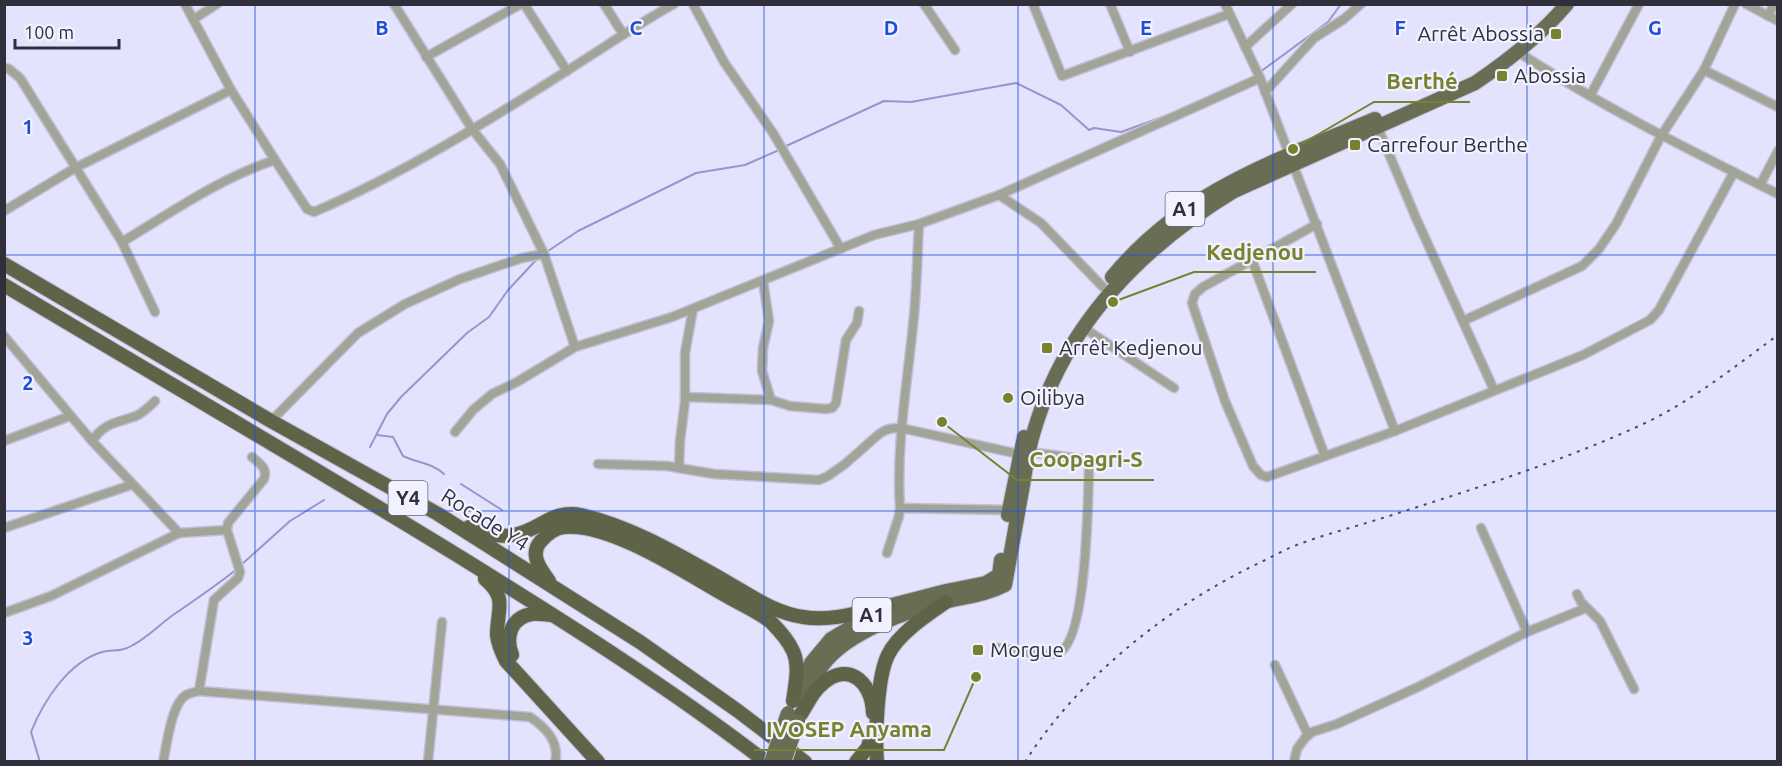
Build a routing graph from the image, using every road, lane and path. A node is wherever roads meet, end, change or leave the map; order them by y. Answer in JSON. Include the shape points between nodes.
{"nodes":[{"id":1,"x":185,"y":4,"type":"edge"},
{"id":2,"x":217,"y":4,"type":"edge"},
{"id":3,"x":394,"y":4,"type":"edge"},
{"id":4,"x":522,"y":4,"type":"edge"},
{"id":5,"x":604,"y":4,"type":"edge"},
{"id":6,"x":674,"y":4,"type":"edge"},
{"id":7,"x":693,"y":4,"type":"edge"},
{"id":8,"x":924,"y":4,"type":"edge"},
{"id":9,"x":1033,"y":4,"type":"edge"},
{"id":10,"x":1110,"y":4,"type":"edge"},
{"id":11,"x":1225,"y":4,"type":"edge"},
{"id":12,"x":1292,"y":4,"type":"edge"},
{"id":13,"x":1361,"y":4,"type":"edge"},
{"id":14,"x":1554,"y":4,"type":"edge"},
{"id":15,"x":1567,"y":4,"type":"edge"},
{"id":16,"x":1639,"y":4,"type":"edge"},
{"id":17,"x":1735,"y":4,"type":"edge"},
{"id":18,"x":1746,"y":4,"type":"edge"},
{"id":19,"x":1774,"y":4,"type":"edge"},
{"id":20,"x":1229,"y":14,"type":"junction"},
{"id":21,"x":1768,"y":16,"type":"junction"},
{"id":22,"x":194,"y":19,"type":"junction"},
{"id":23,"x":1778,"y":21,"type":"edge"},
{"id":24,"x":623,"y":34,"type":"junction"},
{"id":25,"x":1245,"y":47,"type":"junction"},
{"id":26,"x":955,"y":50,"type":"dead end"},
{"id":27,"x":1130,"y":51,"type":"junction"},
{"id":28,"x":1518,"y":52,"type":"junction"},
{"id":29,"x":426,"y":57,"type":"junction"},
{"id":30,"x":4,"y":68,"type":"edge"},
{"id":31,"x":1704,"y":70,"type":"junction"},
{"id":32,"x":567,"y":71,"type":"junction"},
{"id":33,"x":1260,"y":78,"type":"junction"},
{"id":34,"x":231,"y":90,"type":"junction"},
{"id":35,"x":1265,"y":92,"type":"junction"},
{"id":36,"x":1590,"y":96,"type":"junction"},
{"id":37,"x":1778,"y":107,"type":"edge"},
{"id":38,"x":1378,"y":128,"type":"junction"},
{"id":39,"x":472,"y":129,"type":"junction"},
{"id":40,"x":1660,"y":136,"type":"junction"},
{"id":41,"x":1778,"y":151,"type":"edge"},
{"id":42,"x":1292,"y":159,"type":"junction"},
{"id":43,"x":275,"y":160,"type":"junction"},
{"id":44,"x":75,"y":168,"type":"junction"},
{"id":45,"x":1734,"y":172,"type":"junction"},
{"id":46,"x":1760,"y":185,"type":"junction"},
{"id":47,"x":1778,"y":194,"type":"edge"},
{"id":48,"x":999,"y":195,"type":"junction"},
{"id":49,"x":4,"y":211,"type":"edge"},
{"id":50,"x":919,"y":224,"type":"junction"},
{"id":51,"x":1317,"y":224,"type":"junction"},
{"id":52,"x":122,"y":242,"type":"junction"},
{"id":53,"x":841,"y":249,"type":"junction"},
{"id":54,"x":544,"y":254,"type":"junction"},
{"id":55,"x":1252,"y":260,"type":"junction"},
{"id":56,"x":4,"y":264,"type":"edge"},
{"id":57,"x":763,"y":281,"type":"junction"},
{"id":58,"x":4,"y":285,"type":"edge"},
{"id":59,"x":1103,"y":287,"type":"junction"},
{"id":60,"x":693,"y":309,"type":"junction"},
{"id":61,"x":859,"y":311,"type":"dead end"},
{"id":62,"x":155,"y":312,"type":"dead end"},
{"id":63,"x":1463,"y":321,"type":"junction"},
{"id":64,"x":1084,"y":328,"type":"junction"},
{"id":65,"x":4,"y":336,"type":"edge"},
{"id":66,"x":575,"y":346,"type":"junction"},
{"id":67,"x":1174,"y":388,"type":"dead end"},
{"id":68,"x":1494,"y":390,"type":"junction"},
{"id":69,"x":685,"y":397,"type":"junction"},
{"id":70,"x":771,"y":400,"type":"junction"},
{"id":71,"x":156,"y":401,"type":"dead end"},
{"id":72,"x":70,"y":416,"type":"junction"},
{"id":73,"x":271,"y":421,"type":"junction"},
{"id":74,"x":901,"y":428,"type":"junction"},
{"id":75,"x":1395,"y":431,"type":"junction"},
{"id":76,"x":455,"y":432,"type":"dead end"},
{"id":77,"x":4,"y":441,"type":"edge"},
{"id":78,"x":92,"y":441,"type":"junction"},
{"id":79,"x":1024,"y":453,"type":"junction"},
{"id":80,"x":1325,"y":456,"type":"junction"},
{"id":81,"x":252,"y":457,"type":"dead end"},
{"id":82,"x":598,"y":464,"type":"dead end"},
{"id":83,"x":679,"y":468,"type":"junction"},
{"id":84,"x":131,"y":485,"type":"junction"},
{"id":85,"x":900,"y":508,"type":"junction"},
{"id":86,"x":1009,"y":510,"type":"junction"},
{"id":87,"x":438,"y":514,"type":"junction"},
{"id":88,"x":4,"y":528,"type":"edge"},
{"id":89,"x":1481,"y":528,"type":"dead end"},
{"id":90,"x":227,"y":530,"type":"junction"},
{"id":91,"x":179,"y":533,"type":"junction"},
{"id":92,"x":435,"y":542,"type":"junction"},
{"id":93,"x":888,"y":553,"type":"dead end"},
{"id":94,"x":552,"y":585,"type":"junction"},
{"id":95,"x":1577,"y":594,"type":"dead end"},
{"id":96,"x":946,"y":602,"type":"junction"},
{"id":97,"x":888,"y":606,"type":"junction"},
{"id":98,"x":1586,"y":608,"type":"junction"},
{"id":99,"x":4,"y":613,"type":"edge"},
{"id":100,"x":554,"y":615,"type":"junction"},
{"id":101,"x":442,"y":622,"type":"dead end"},
{"id":102,"x":1527,"y":632,"type":"junction"},
{"id":103,"x":998,"y":648,"type":"dead end"},
{"id":104,"x":1275,"y":665,"type":"dead end"},
{"id":105,"x":1634,"y":688,"type":"dead end"},
{"id":106,"x":200,"y":691,"type":"junction"},
{"id":107,"x":434,"y":710,"type":"junction"},
{"id":108,"x":795,"y":712,"type":"junction"},
{"id":109,"x":1308,"y":735,"type":"junction"},
{"id":110,"x":801,"y":758,"type":"edge"},
{"id":111,"x":163,"y":762,"type":"edge"},
{"id":112,"x":428,"y":762,"type":"edge"},
{"id":113,"x":555,"y":762,"type":"edge"},
{"id":114,"x":598,"y":762,"type":"edge"},
{"id":115,"x":607,"y":762,"type":"edge"},
{"id":116,"x":769,"y":762,"type":"edge"},
{"id":117,"x":784,"y":762,"type":"edge"},
{"id":118,"x":814,"y":762,"type":"edge"},
{"id":119,"x":856,"y":762,"type":"edge"},
{"id":120,"x":877,"y":762,"type":"edge"},
{"id":121,"x":1294,"y":762,"type":"edge"}],
"edges":[{"from":1,"to":22,"type":"street"},
{"from":2,"to":22,"type":"street"},
{"from":3,"to":29,"type":"street"},
{"from":4,"to":29,"type":"street"},
{"from":4,"to":32,"type":"street"},
{"from":5,"to":24,"type":"street"},
{"from":6,"to":24,"type":"street"},
{"from":7,"to":53,"type":"street","via":[[724,62],[773,133]]},
{"from":8,"to":26,"type":"street"},
{"from":9,"to":27,"type":"street","via":[[1062,76]]},
{"from":10,"to":27,"type":"street"},
{"from":11,"to":20,"type":"street"},
{"from":12,"to":25,"type":"street"},
{"from":13,"to":35,"type":"street","via":[[1314,38]]},
{"from":14,"to":42,"type":"main road","number":"A1","via":[[1528,33],[1470,75]]},
{"from":15,"to":28,"type":"main road","number":"A1"},
{"from":16,"to":36,"type":"street"},
{"from":17,"to":31,"type":"street"},
{"from":18,"to":21,"type":"street"},
{"from":19,"to":21,"type":"street"},
{"from":20,"to":25,"type":"street"},
{"from":20,"to":27,"type":"street"},
{"from":21,"to":23,"type":"street"},
{"from":22,"to":34,"type":"street"},
{"from":24,"to":32,"type":"street"},
{"from":25,"to":33,"type":"street"},
{"from":28,"to":36,"type":"street"},
{"from":28,"to":38,"type":"main road","number":"A1","via":[[1475,83]]},
{"from":29,"to":39,"type":"street"},
{"from":30,"to":44,"type":"street","via":[[20,78]]},
{"from":31,"to":37,"type":"street"},
{"from":31,"to":40,"type":"street"},
{"from":32,"to":39,"type":"street"},
{"from":33,"to":35,"type":"street"},
{"from":33,"to":48,"type":"street"},
{"from":34,"to":43,"type":"street"},
{"from":34,"to":44,"type":"street"},
{"from":35,"to":42,"type":"street"},
{"from":36,"to":40,"type":"street"},
{"from":38,"to":42,"type":"main road","number":"A1"},
{"from":38,"to":63,"type":"street"},
{"from":39,"to":43,"type":"street","via":[[351,196],[314,212],[307,209]]},
{"from":39,"to":54,"type":"street","via":[[500,164]]},
{"from":40,"to":45,"type":"street"},
{"from":40,"to":63,"type":"street","via":[[1616,224],[1582,266]]},
{"from":41,"to":46,"type":"street"},
{"from":42,"to":51,"type":"street"},
{"from":42,"to":59,"type":"main road","number":"A1","via":[[1230,181],[1197,201],[1143,242]]},
{"from":42,"to":64,"type":"main road","number":"A1","via":[[1202,210],[1150,250],[1124,276]]},
{"from":43,"to":52,"type":"street","via":[[226,179]]},
{"from":44,"to":49,"type":"street"},
{"from":44,"to":52,"type":"street"},
{"from":45,"to":46,"type":"street"},
{"from":45,"to":68,"type":"street","via":[[1655,316],[1584,355]]},
{"from":46,"to":47,"type":"street"},
{"from":48,"to":50,"type":"street"},
{"from":48,"to":59,"type":"street","via":[[1041,223]]},
{"from":50,"to":53,"type":"street","via":[[874,235]]},
{"from":50,"to":74,"type":"street","via":[[914,323]]},
{"from":51,"to":55,"type":"street"},
{"from":51,"to":75,"type":"street"},
{"from":52,"to":62,"type":"street"},
{"from":53,"to":57,"type":"street"},
{"from":54,"to":66,"type":"street"},
{"from":54,"to":73,"type":"street","via":[[460,279],[405,304],[358,333]]},
{"from":55,"to":80,"type":"street"},
{"from":55,"to":80,"type":"street","via":[[1203,287],[1192,303],[1225,401],[1253,466],[1262,475],[1267,477]]},
{"from":56,"to":73,"type":"highway","name":"Rocade Y4","number":"Y4"},
{"from":57,"to":60,"type":"street"},
{"from":57,"to":70,"type":"street","via":[[769,321],[762,371]]},
{"from":58,"to":92,"type":"highway","number":"Y4"},
{"from":59,"to":79,"type":"main road","number":"A1","via":[[1047,374],[1036,399]]},
{"from":60,"to":66,"type":"street"},
{"from":60,"to":69,"type":"street","via":[[685,353]]},
{"from":61,"to":70,"type":"street","via":[[857,323],[846,340],[832,408],[790,406]]},
{"from":63,"to":68,"type":"street"},
{"from":64,"to":67,"type":"street"},
{"from":64,"to":79,"type":"main road","number":"A1","via":[[1045,399]]},
{"from":65,"to":72,"type":"street"},
{"from":66,"to":76,"type":"street","via":[[492,394],[472,410]]},
{"from":68,"to":75,"type":"street"},
{"from":69,"to":70,"type":"street"},
{"from":69,"to":83,"type":"street"},
{"from":71,"to":78,"type":"street","via":[[138,415],[110,424]]},
{"from":72,"to":77,"type":"street"},
{"from":72,"to":78,"type":"street"},
{"from":73,"to":87,"type":"highway","name":"Rocade Y4","number":"Y4"},
{"from":74,"to":79,"type":"street"},
{"from":74,"to":83,"type":"street","via":[[886,429],[838,470],[819,480]]},
{"from":74,"to":85,"type":"street"},
{"from":75,"to":80,"type":"street"},
{"from":78,"to":84,"type":"street"},
{"from":79,"to":86,"type":"main road","number":"A1"},
{"from":79,"to":96,"type":"main road","number":"A1","via":[[1005,585],[989,593]]},
{"from":79,"to":103,"type":"street","via":[[1083,459],[1088,463],[1085,562],[1079,607],[1068,642],[1060,652]]},
{"from":81,"to":90,"type":"street","via":[[266,474],[228,523]]},
{"from":82,"to":83,"type":"street"},
{"from":84,"to":88,"type":"street"},
{"from":84,"to":91,"type":"street"},
{"from":85,"to":86,"type":"street"},
{"from":85,"to":93,"type":"street"},
{"from":86,"to":97,"type":"main road","number":"A1","via":[[999,575],[986,582]]},
{"from":87,"to":94,"type":"highway","name":"Rocade Y4","number":"Y4"},
{"from":87,"to":97,"type":"highway","via":[[496,536],[532,529],[560,514],[579,515],[657,542],[778,611],[804,617],[824,618]]},
{"from":89,"to":102,"type":"street"},
{"from":90,"to":91,"type":"street"},
{"from":90,"to":106,"type":"street","via":[[240,572],[214,600]]},
{"from":91,"to":99,"type":"street","via":[[51,596]]},
{"from":92,"to":100,"type":"highway","number":"Y4"},
{"from":92,"to":114,"type":"highway","via":[[498,592],[497,634],[506,661]]},
{"from":94,"to":108,"type":"highway","via":[[535,556],[538,544],[547,534],[562,527],[609,535],[652,553],[771,623],[793,651]]},
{"from":94,"to":110,"type":"highway","name":"Rocade Y4","number":"Y4"},
{"from":95,"to":98,"type":"street"},
{"from":96,"to":108,"type":"main road","number":"A1","via":[[866,630],[835,652],[823,664]]},
{"from":96,"to":120,"type":"highway","via":[[906,633],[888,654],[881,676]]},
{"from":97,"to":108,"type":"main road","number":"A1","via":[[831,639],[811,663]]},
{"from":98,"to":102,"type":"street"},
{"from":98,"to":105,"type":"street","via":[[1600,621]]},
{"from":100,"to":115,"type":"highway","via":[[522,617],[511,629],[508,646],[521,668]]},
{"from":100,"to":116,"type":"highway","number":"Y4","via":[[641,670]]},
{"from":101,"to":107,"type":"street"},
{"from":102,"to":109,"type":"street","via":[[1418,687]]},
{"from":104,"to":109,"type":"street"},
{"from":106,"to":107,"type":"street"},
{"from":106,"to":111,"type":"street","via":[[185,696],[178,704]]},
{"from":107,"to":112,"type":"street"},
{"from":107,"to":113,"type":"street","via":[[530,717],[546,728],[556,745]]},
{"from":108,"to":116,"type":"main road","number":"A1","bridge":true},
{"from":108,"to":117,"type":"main road","number":"A1","bridge":true},
{"from":108,"to":119,"type":"highway","via":[[819,686],[838,675],[860,679],[870,691],[872,732],[868,747]]},
{"from":109,"to":121,"type":"street"},
{"from":110,"to":118,"type":"highway","name":"Rocade Y4"}]}
